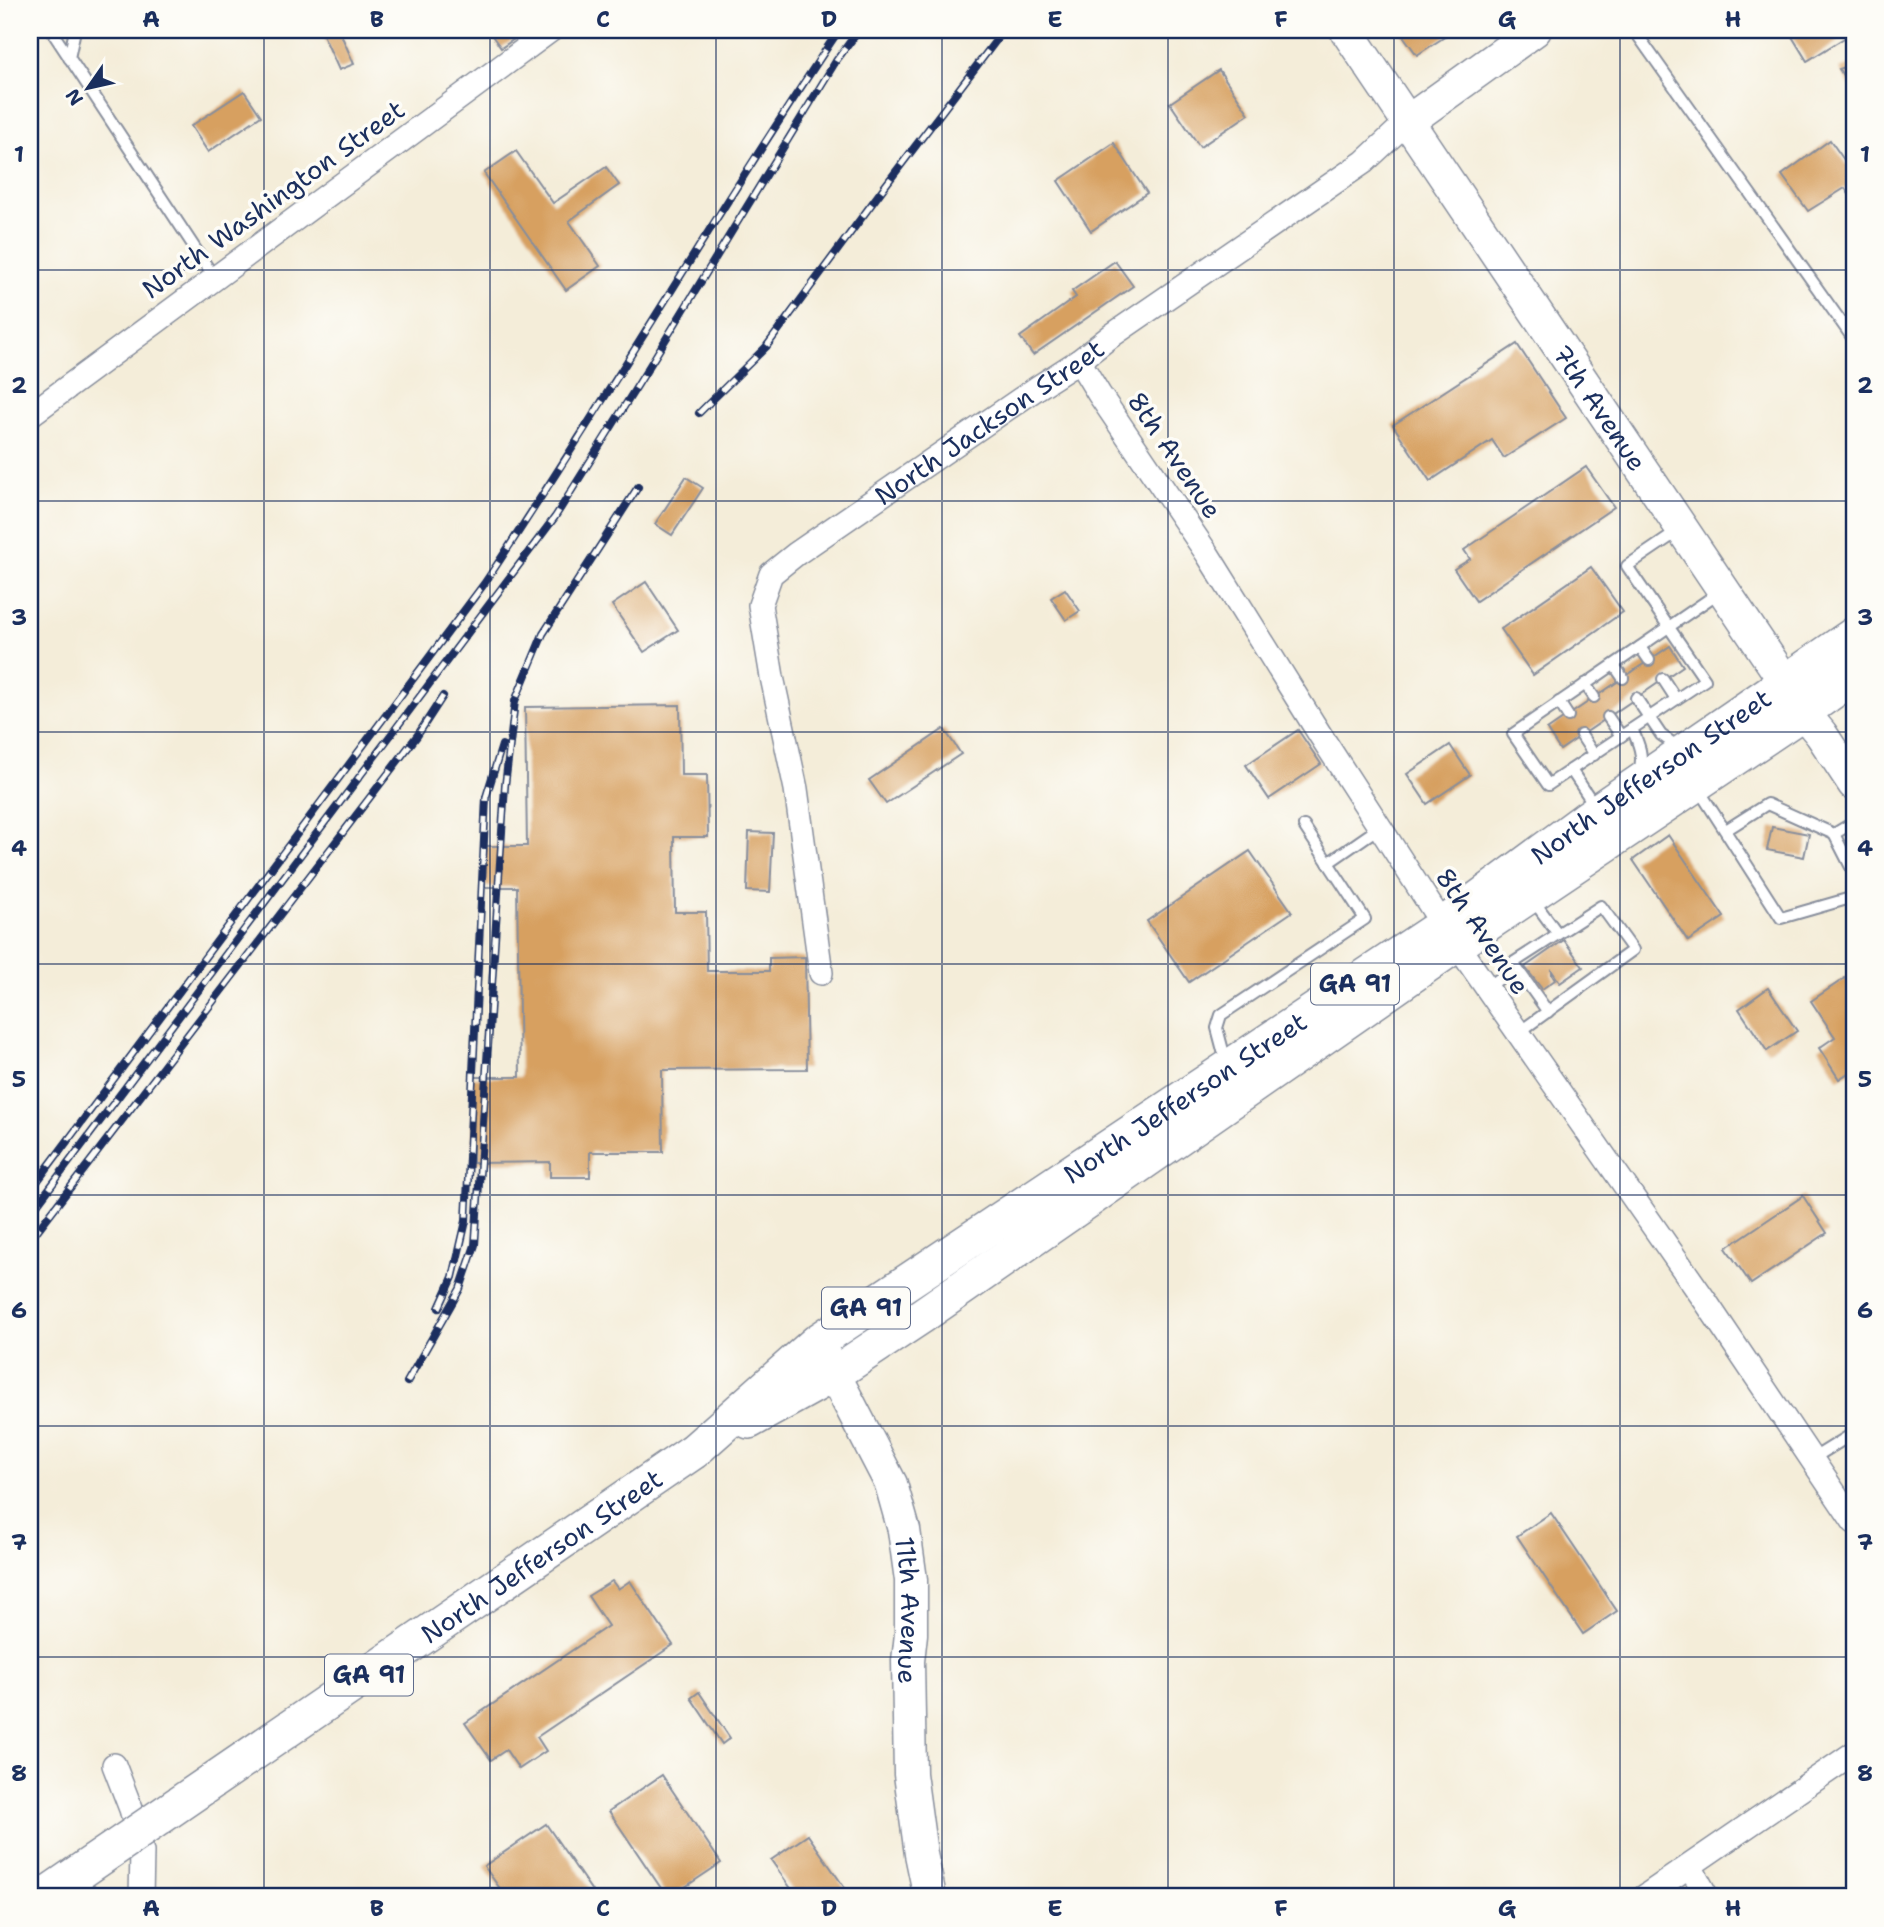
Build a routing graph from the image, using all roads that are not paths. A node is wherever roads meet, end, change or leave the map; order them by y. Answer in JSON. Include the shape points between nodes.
{"nodes":[{"id":1,"x":51,"y":30,"type":"edge"},
{"id":2,"x":75,"y":30,"type":"edge"},
{"id":3,"x":551,"y":30,"type":"edge"},
{"id":4,"x":1346,"y":30,"type":"edge"},
{"id":5,"x":1535,"y":30,"type":"edge"},
{"id":6,"x":1634,"y":30,"type":"edge"},
{"id":7,"x":69,"y":58,"type":"junction"},
{"id":8,"x":1407,"y":122,"type":"junction"},
{"id":9,"x":214,"y":277,"type":"junction"},
{"id":10,"x":1854,"y":340,"type":"edge"},
{"id":11,"x":1079,"y":361,"type":"junction"},
{"id":12,"x":30,"y":415,"type":"edge"},
{"id":13,"x":1682,"y":528,"type":"junction"},
{"id":14,"x":1723,"y":590,"type":"junction"},
{"id":15,"x":1669,"y":627,"type":"junction"},
{"id":16,"x":1854,"y":635,"type":"edge"},
{"id":17,"x":1640,"y":647,"type":"junction"},
{"id":18,"x":1649,"y":660,"type":"dead end"},
{"id":19,"x":1614,"y":665,"type":"junction"},
{"id":20,"x":1854,"y":676,"type":"edge"},
{"id":21,"x":1622,"y":678,"type":"dead end"},
{"id":22,"x":1663,"y":679,"type":"dead end"},
{"id":23,"x":1786,"y":682,"type":"junction"},
{"id":24,"x":1585,"y":684,"type":"junction"},
{"id":25,"x":1594,"y":697,"type":"dead end"},
{"id":26,"x":1636,"y":698,"type":"dead end"},
{"id":27,"x":1676,"y":699,"type":"junction"},
{"id":28,"x":1559,"y":702,"type":"junction"},
{"id":29,"x":1803,"y":712,"type":"junction"},
{"id":30,"x":1568,"y":716,"type":"dead end"},
{"id":31,"x":1608,"y":717,"type":"dead end"},
{"id":32,"x":1649,"y":718,"type":"junction"},
{"id":33,"x":1632,"y":729,"type":"junction"},
{"id":34,"x":1581,"y":735,"type":"dead end"},
{"id":35,"x":1621,"y":736,"type":"junction"},
{"id":36,"x":1699,"y":741,"type":"junction"},
{"id":37,"x":1594,"y":755,"type":"junction"},
{"id":38,"x":1571,"y":770,"type":"junction"},
{"id":39,"x":1696,"y":784,"type":"junction"},
{"id":40,"x":1854,"y":784,"type":"edge"},
{"id":41,"x":1632,"y":788,"type":"junction"},
{"id":42,"x":1598,"y":811,"type":"junction"},
{"id":43,"x":1854,"y":822,"type":"edge"},
{"id":44,"x":1304,"y":826,"type":"dead end"},
{"id":45,"x":1380,"y":827,"type":"junction"},
{"id":46,"x":1726,"y":830,"type":"junction"},
{"id":47,"x":1834,"y":834,"type":"junction"},
{"id":48,"x":1328,"y":863,"type":"junction"},
{"id":49,"x":1854,"y":873,"type":"edge"},
{"id":50,"x":1530,"y":896,"type":"junction"},
{"id":51,"x":1854,"y":897,"type":"edge"},
{"id":52,"x":1450,"y":934,"type":"junction"},
{"id":53,"x":1558,"y":934,"type":"junction"},
{"id":54,"x":1513,"y":963,"type":"junction"},
{"id":55,"x":821,"y":973,"type":"dead end"},
{"id":56,"x":1487,"y":988,"type":"junction"},
{"id":57,"x":1548,"y":1012,"type":"junction"},
{"id":58,"x":1518,"y":1033,"type":"junction"},
{"id":59,"x":1227,"y":1069,"type":"junction"},
{"id":60,"x":817,"y":1342,"type":"junction"},
{"id":61,"x":834,"y":1374,"type":"junction"},
{"id":62,"x":1854,"y":1433,"type":"edge"},
{"id":63,"x":694,"y":1451,"type":"junction"},
{"id":64,"x":1812,"y":1459,"type":"junction"},
{"id":65,"x":1854,"y":1522,"type":"edge"},
{"id":66,"x":1854,"y":1753,"type":"edge"},
{"id":67,"x":114,"y":1765,"type":"dead end"},
{"id":68,"x":1690,"y":1866,"type":"junction"},
{"id":69,"x":43,"y":1897,"type":"edge"},
{"id":70,"x":141,"y":1897,"type":"edge"},
{"id":71,"x":930,"y":1897,"type":"edge"},
{"id":72,"x":1644,"y":1897,"type":"edge"},
{"id":73,"x":1707,"y":1897,"type":"edge"}],
"edges":[{"from":1,"to":7,"type":"lane"},
{"from":2,"to":7,"type":"lane"},
{"from":3,"to":9,"type":"street","name":"North Washington Street"},
{"from":4,"to":8,"type":"street","name":"7th Avenue"},
{"from":5,"to":8,"type":"street","name":"North Jackson Street"},
{"from":6,"to":10,"type":"lane"},
{"from":7,"to":9,"type":"lane"},
{"from":8,"to":11,"type":"street","name":"North Jackson Street","via":[[1364,162]]},
{"from":8,"to":13,"type":"street","name":"7th Avenue"},
{"from":9,"to":12,"type":"street","name":"North Washington Street"},
{"from":11,"to":45,"type":"street","name":"8th Avenue"},
{"from":11,"to":55,"type":"street","name":"North Jackson Street","via":[[771,574],[760,605],[796,789]]},
{"from":13,"to":14,"type":"street","name":"7th Avenue"},
{"from":13,"to":15,"type":"lane","via":[[1627,566]]},
{"from":14,"to":15,"type":"lane"},
{"from":14,"to":23,"type":"street","name":"7th Avenue"},
{"from":15,"to":17,"type":"lane"},
{"from":15,"to":27,"type":"lane","via":[[1705,680]]},
{"from":16,"to":23,"type":"main road","name":"North Jefferson Street","number":"GA 91"},
{"from":17,"to":18,"type":"lane"},
{"from":17,"to":19,"type":"lane"},
{"from":19,"to":21,"type":"lane"},
{"from":19,"to":24,"type":"lane"},
{"from":20,"to":29,"type":"main road","name":"North Jefferson Street","number":"GA 91"},
{"from":22,"to":27,"type":"lane"},
{"from":23,"to":29,"type":"street","name":"7th Avenue"},
{"from":23,"to":36,"type":"main road","name":"North Jefferson Street","number":"GA 91"},
{"from":24,"to":25,"type":"lane"},
{"from":24,"to":28,"type":"lane"},
{"from":26,"to":32,"type":"lane"},
{"from":27,"to":32,"type":"lane"},
{"from":28,"to":30,"type":"lane"},
{"from":28,"to":38,"type":"lane","via":[[1513,734],[1548,785]]},
{"from":29,"to":39,"type":"main road","name":"North Jefferson Street","number":"GA 91"},
{"from":29,"to":40,"type":"street","name":"7th Avenue"},
{"from":31,"to":35,"type":"lane"},
{"from":32,"to":33,"type":"lane"},
{"from":32,"to":36,"type":"lane","via":[[1674,744]]},
{"from":33,"to":35,"type":"lane"},
{"from":33,"to":41,"type":"lane","via":[[1641,750],[1641,769]]},
{"from":34,"to":37,"type":"lane"},
{"from":35,"to":37,"type":"lane"},
{"from":36,"to":41,"type":"main road","name":"North Jefferson Street","number":"GA 91"},
{"from":37,"to":38,"type":"lane"},
{"from":38,"to":42,"type":"lane"},
{"from":39,"to":46,"type":"lane"},
{"from":39,"to":50,"type":"main road","name":"North Jefferson Street","number":"GA 91"},
{"from":41,"to":42,"type":"main road","name":"North Jefferson Street","number":"GA 91"},
{"from":42,"to":52,"type":"main road","name":"North Jefferson Street","number":"GA 91"},
{"from":43,"to":47,"type":"lane"},
{"from":44,"to":48,"type":"lane"},
{"from":45,"to":48,"type":"lane"},
{"from":45,"to":52,"type":"street","name":"8th Avenue"},
{"from":46,"to":47,"type":"lane","via":[[1767,804]]},
{"from":46,"to":51,"type":"lane","via":[[1781,918]]},
{"from":47,"to":49,"type":"lane"},
{"from":48,"to":59,"type":"lane","via":[[1365,919],[1221,1015],[1217,1028]]},
{"from":50,"to":52,"type":"main road","name":"North Jefferson Street","number":"GA 91"},
{"from":50,"to":53,"type":"lane"},
{"from":52,"to":56,"type":"street","name":"8th Avenue"},
{"from":52,"to":59,"type":"main road","name":"North Jefferson Street","number":"GA 91"},
{"from":52,"to":61,"type":"main road","name":"North Jefferson Street","number":"GA 91","via":[[923,1315]]},
{"from":53,"to":54,"type":"lane"},
{"from":53,"to":57,"type":"lane","via":[[1601,906],[1633,950]]},
{"from":54,"to":56,"type":"lane"},
{"from":54,"to":57,"type":"lane"},
{"from":56,"to":58,"type":"street","name":"8th Avenue"},
{"from":57,"to":58,"type":"lane"},
{"from":58,"to":64,"type":"street","name":"8th Avenue"},
{"from":59,"to":60,"type":"main road","name":"North Jefferson Street","number":"GA 91"},
{"from":60,"to":61,"type":"street","name":"11th Avenue"},
{"from":60,"to":63,"type":"main road","name":"North Jefferson Street","number":"GA 91"},
{"from":61,"to":63,"type":"main road","name":"North Jefferson Street","number":"GA 91"},
{"from":61,"to":71,"type":"street","name":"11th Avenue","via":[[891,1484],[904,1530],[912,1594],[910,1774]]},
{"from":62,"to":64,"type":"lane"},
{"from":63,"to":69,"type":"main road","name":"North Jefferson Street","number":"GA 91","bridge":true},
{"from":64,"to":65,"type":"street","name":"8th Avenue"},
{"from":66,"to":68,"type":"street"},
{"from":67,"to":70,"type":"street","via":[[142,1852]]},
{"from":68,"to":72,"type":"street"},
{"from":68,"to":73,"type":"street"}]}
